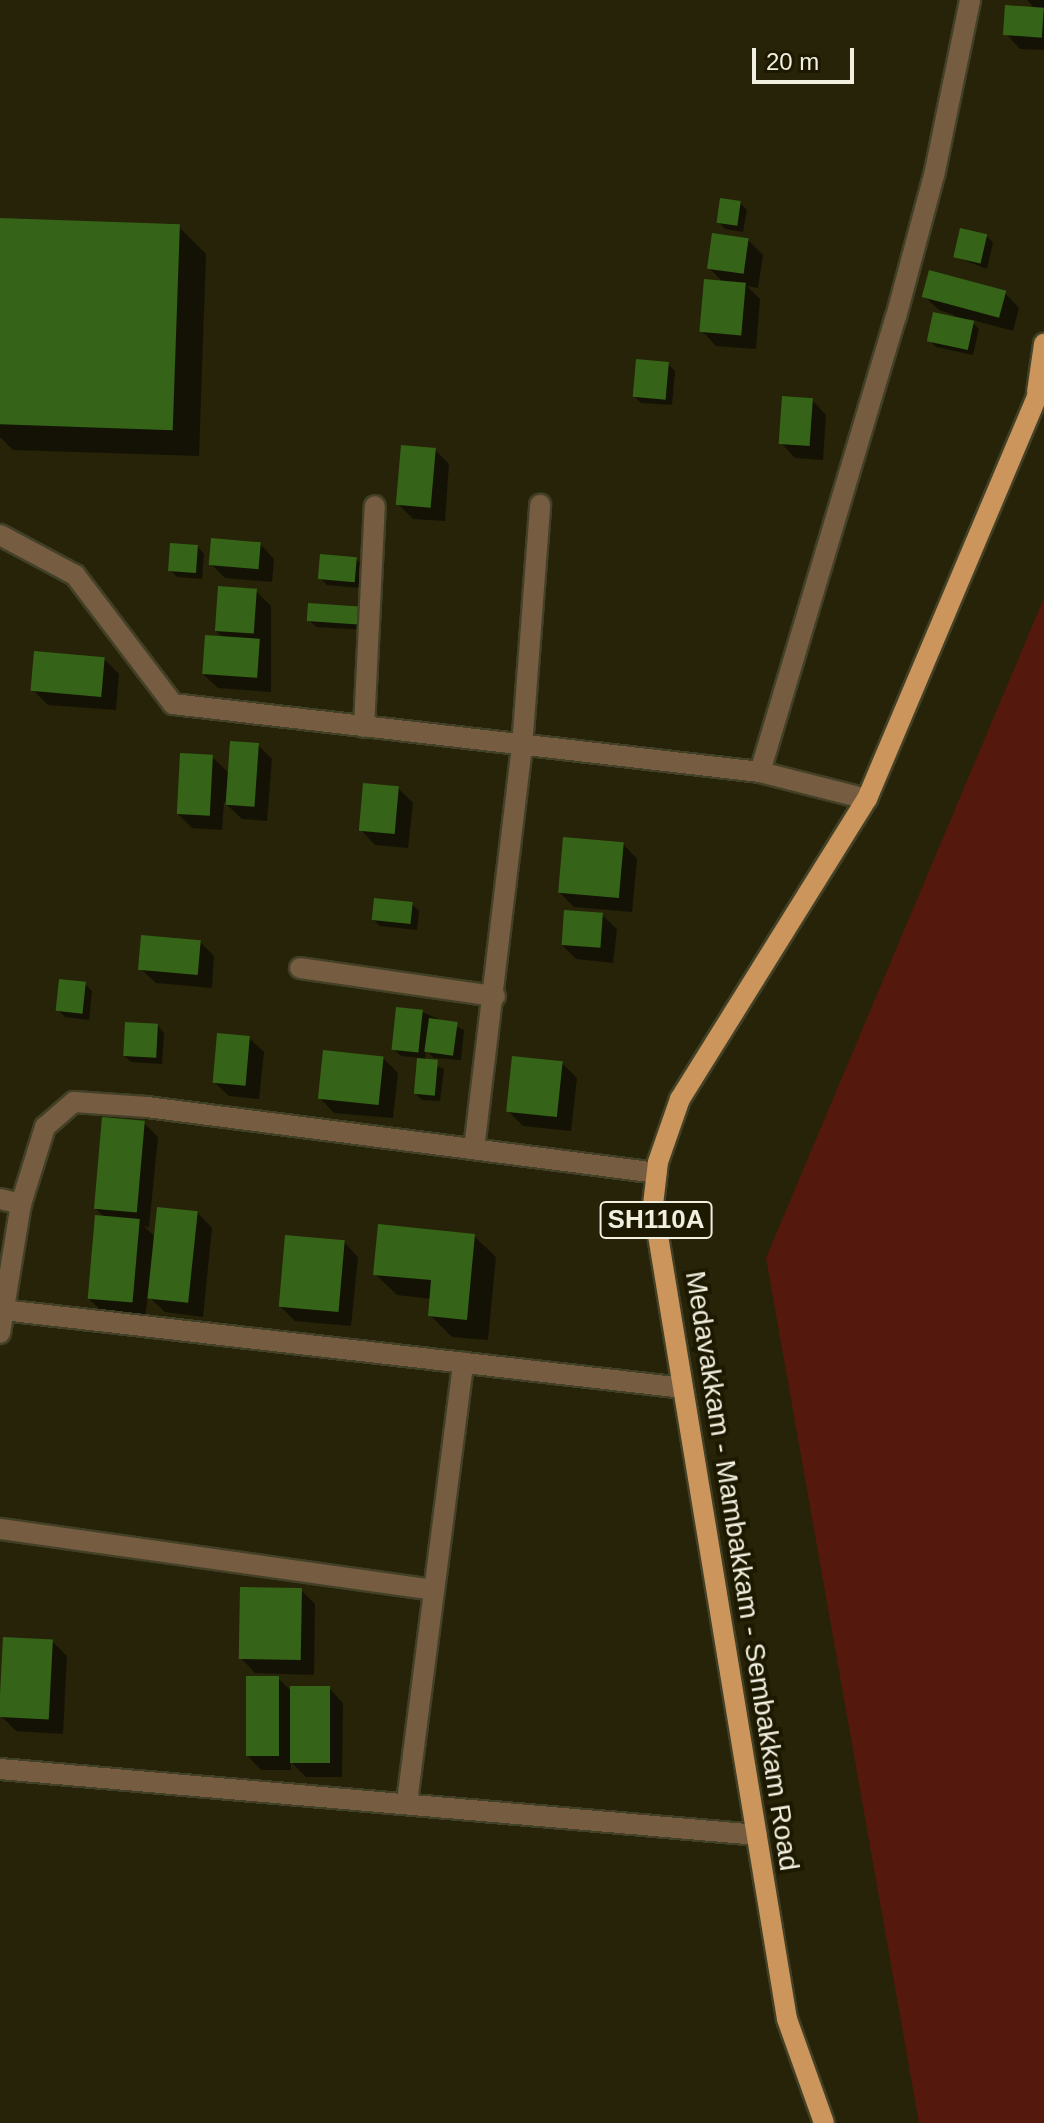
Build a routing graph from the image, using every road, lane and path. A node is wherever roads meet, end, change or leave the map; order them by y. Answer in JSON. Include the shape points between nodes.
{"nodes":[{"id":1,"x":970,"y":0,"type":"edge"},
{"id":2,"x":1044,"y":344,"type":"edge"},
{"id":3,"x":1041,"y":387,"type":"edge"},
{"id":4,"x":540,"y":505,"type":"dead end"},
{"id":5,"x":375,"y":506,"type":"dead end"},
{"id":6,"x":0,"y":535,"type":"edge"},
{"id":7,"x":364,"y":727,"type":"junction"},
{"id":8,"x":522,"y":747,"type":"junction"},
{"id":9,"x":760,"y":772,"type":"junction"},
{"id":10,"x":867,"y":799,"type":"junction"},
{"id":11,"x":300,"y":968,"type":"dead end"},
{"id":12,"x":495,"y":996,"type":"junction"},
{"id":13,"x":474,"y":1149,"type":"junction"},
{"id":14,"x":657,"y":1173,"type":"junction"},
{"id":15,"x":0,"y":1199,"type":"edge"},
{"id":16,"x":21,"y":1204,"type":"junction"},
{"id":17,"x":3,"y":1310,"type":"junction"},
{"id":18,"x":0,"y":1333,"type":"edge"},
{"id":19,"x":463,"y":1363,"type":"junction"},
{"id":20,"x":683,"y":1388,"type":"junction"},
{"id":21,"x":0,"y":1529,"type":"edge"},
{"id":22,"x":434,"y":1590,"type":"junction"},
{"id":23,"x":0,"y":1769,"type":"edge"},
{"id":24,"x":407,"y":1802,"type":"junction"},
{"id":25,"x":757,"y":1835,"type":"junction"},
{"id":26,"x":824,"y":2123,"type":"edge"}],
"edges":[{"from":1,"to":9,"type":"street","via":[[935,171],[900,303]]},
{"from":2,"to":3,"type":"main road","name":"Medavakkam - Mambakkam - Sembakkam Road","number":"SH110A"},
{"from":3,"to":10,"type":"main road","name":"Medavakkam - Mambakkam - Sembakkam Road","number":"SH110A"},
{"from":4,"to":8,"type":"street"},
{"from":5,"to":7,"type":"street"},
{"from":6,"to":7,"type":"street","via":[[75,575],[173,704]]},
{"from":7,"to":8,"type":"street"},
{"from":8,"to":9,"type":"street"},
{"from":8,"to":12,"type":"street"},
{"from":9,"to":10,"type":"street"},
{"from":10,"to":14,"type":"main road","name":"Medavakkam - Mambakkam - Sembakkam Road","number":"SH110A","via":[[680,1099]]},
{"from":11,"to":12,"type":"street"},
{"from":12,"to":13,"type":"street"},
{"from":13,"to":14,"type":"street"},
{"from":13,"to":16,"type":"street","via":[[74,1102],[45,1127]]},
{"from":14,"to":20,"type":"main road","name":"Medavakkam - Mambakkam - Sembakkam Road","number":"SH110A","via":[[653,1205]]},
{"from":15,"to":16,"type":"street"},
{"from":16,"to":17,"type":"street"},
{"from":17,"to":18,"type":"street"},
{"from":17,"to":19,"type":"street"},
{"from":19,"to":20,"type":"street"},
{"from":19,"to":22,"type":"street"},
{"from":20,"to":25,"type":"main road","name":"Medavakkam - Mambakkam - Sembakkam Road","number":"SH110A"},
{"from":21,"to":22,"type":"street"},
{"from":22,"to":24,"type":"street"},
{"from":23,"to":24,"type":"street"},
{"from":24,"to":25,"type":"street"},
{"from":25,"to":26,"type":"main road","name":"Medavakkam - Mambakkam - Sembakkam Road","number":"SH110A","via":[[787,2019]]}]}
